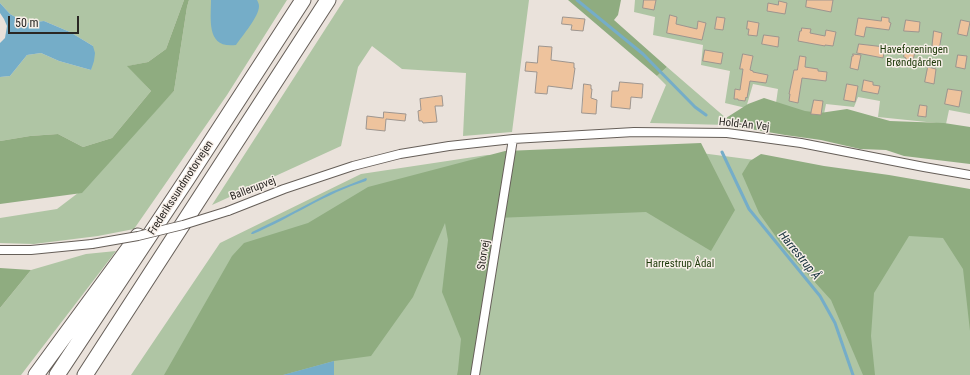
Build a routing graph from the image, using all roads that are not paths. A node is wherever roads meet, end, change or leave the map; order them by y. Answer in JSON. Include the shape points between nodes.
{"nodes":[{"id":1,"x":303,"y":0,"type":"edge"},
{"id":2,"x":328,"y":0,"type":"edge"},
{"id":3,"x":514,"y":139,"type":"junction"},
{"id":4,"x":970,"y":175,"type":"edge"},
{"id":5,"x":187,"y":179,"type":"junction"},
{"id":6,"x":0,"y":250,"type":"edge"},
{"id":7,"x":36,"y":375,"type":"edge"},
{"id":8,"x":57,"y":375,"type":"edge"},
{"id":9,"x":86,"y":375,"type":"edge"},
{"id":10,"x":475,"y":375,"type":"edge"}],
"edges":[{"from":1,"to":5,"type":"highway","name":"Frederikssundmotorvejen"},
{"from":2,"to":9,"type":"highway","name":"Frederikssundmotorvejen"},
{"from":3,"to":4,"type":"street","name":"Hold-An Vej","via":[[634,132],[727,133],[795,142]]},
{"from":3,"to":6,"type":"street","name":"Ballerupvej","bridge":true,"via":[[449,146],[353,166],[228,211],[138,236],[92,244],[31,250]]},
{"from":3,"to":10,"type":"street","name":"Storvej"},
{"from":5,"to":7,"type":"highway","via":[[147,223]]},
{"from":5,"to":8,"type":"highway","name":"Frederikssundmotorvejen"}]}
